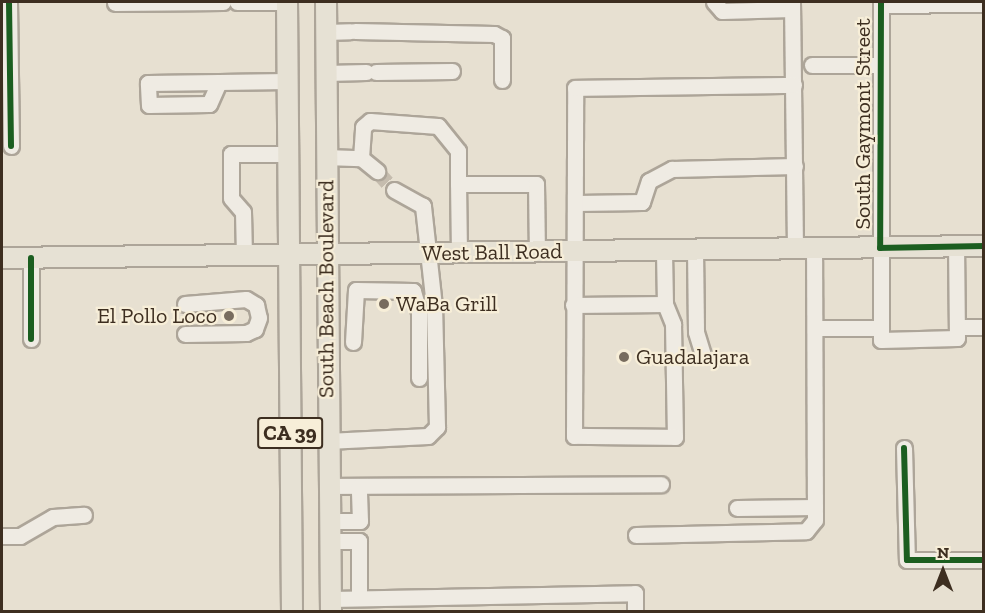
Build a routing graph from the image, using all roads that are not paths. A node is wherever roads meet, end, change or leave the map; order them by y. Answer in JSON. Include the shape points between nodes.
{"nodes":[{"id":1,"x":9,"y":2,"type":"edge"},
{"id":2,"x":222,"y":2,"type":"edge"},
{"id":3,"x":237,"y":2,"type":"edge"},
{"id":4,"x":287,"y":2,"type":"edge"},
{"id":5,"x":326,"y":2,"type":"edge"},
{"id":6,"x":714,"y":2,"type":"edge"},
{"id":7,"x":115,"y":3,"type":"dead end"},
{"id":8,"x":881,"y":3,"type":"edge"},
{"id":9,"x":984,"y":4,"type":"edge"},
{"id":10,"x":792,"y":5,"type":"edge"},
{"id":11,"x":6,"y":21,"type":"edge"},
{"id":12,"x":326,"y":32,"type":"junction"},
{"id":13,"x":812,"y":65,"type":"dead end"},
{"id":14,"x":881,"y":65,"type":"junction"},
{"id":15,"x":452,"y":71,"type":"dead end"},
{"id":16,"x":326,"y":73,"type":"junction"},
{"id":17,"x":502,"y":80,"type":"dead end"},
{"id":18,"x":287,"y":81,"type":"junction"},
{"id":19,"x":219,"y":82,"type":"dead end"},
{"id":20,"x":794,"y":85,"type":"junction"},
{"id":21,"x":11,"y":146,"type":"dead end"},
{"id":22,"x":288,"y":154,"type":"junction"},
{"id":23,"x":325,"y":156,"type":"junction"},
{"id":24,"x":360,"y":158,"type":"junction"},
{"id":25,"x":795,"y":166,"type":"junction"},
{"id":26,"x":377,"y":171,"type":"tunnel mouth"},
{"id":27,"x":458,"y":184,"type":"junction"},
{"id":28,"x":394,"y":190,"type":"tunnel mouth"},
{"id":29,"x":577,"y":203,"type":"junction"},
{"id":30,"x":984,"y":246,"type":"edge"},
{"id":31,"x":956,"y":247,"type":"junction"},
{"id":32,"x":805,"y":248,"type":"junction"},
{"id":33,"x":880,"y":248,"type":"junction"},
{"id":34,"x":695,"y":249,"type":"junction"},
{"id":35,"x":664,"y":250,"type":"junction"},
{"id":36,"x":574,"y":251,"type":"junction"},
{"id":37,"x":537,"y":252,"type":"junction"},
{"id":38,"x":430,"y":253,"type":"junction"},
{"id":39,"x":459,"y":253,"type":"junction"},
{"id":40,"x":325,"y":254,"type":"junction"},
{"id":41,"x":244,"y":255,"type":"junction"},
{"id":42,"x":288,"y":255,"type":"junction"},
{"id":43,"x":2,"y":258,"type":"edge"},
{"id":44,"x":31,"y":258,"type":"junction"},
{"id":45,"x":185,"y":304,"type":"dead end"},
{"id":46,"x":665,"y":304,"type":"junction"},
{"id":47,"x":573,"y":305,"type":"junction"},
{"id":48,"x":957,"y":327,"type":"junction"},
{"id":49,"x":984,"y":327,"type":"edge"},
{"id":50,"x":822,"y":328,"type":"dead end"},
{"id":51,"x":881,"y":328,"type":"junction"},
{"id":52,"x":185,"y":334,"type":"dead end"},
{"id":53,"x":32,"y":339,"type":"dead end"},
{"id":54,"x":354,"y":342,"type":"dead end"},
{"id":55,"x":703,"y":355,"type":"dead end"},
{"id":56,"x":419,"y":378,"type":"dead end"},
{"id":57,"x":327,"y":441,"type":"junction"},
{"id":58,"x":904,"y":448,"type":"dead end"},
{"id":59,"x":661,"y":484,"type":"dead end"},
{"id":60,"x":328,"y":486,"type":"junction"},
{"id":61,"x":359,"y":486,"type":"junction"},
{"id":62,"x":814,"y":507,"type":"junction"},
{"id":63,"x":737,"y":508,"type":"dead end"},
{"id":64,"x":84,"y":515,"type":"dead end"},
{"id":65,"x":328,"y":531,"type":"junction"},
{"id":66,"x":636,"y":535,"type":"dead end"},
{"id":67,"x":2,"y":536,"type":"edge"},
{"id":68,"x":984,"y":560,"type":"edge"},
{"id":69,"x":359,"y":598,"type":"junction"},
{"id":70,"x":331,"y":605,"type":"edge"},
{"id":71,"x":292,"y":612,"type":"edge"},
{"id":72,"x":635,"y":612,"type":"edge"}],
"edges":[{"from":1,"to":11,"type":"street"},
{"from":2,"to":7,"type":"street"},
{"from":3,"to":4,"type":"street"},
{"from":4,"to":18,"type":"main road","name":"South Beach Boulevard","number":"CA 39"},
{"from":5,"to":12,"type":"main road","name":"South Beach Boulevard","number":"CA 39"},
{"from":6,"to":10,"type":"street","via":[[722,11]]},
{"from":8,"to":9,"type":"street"},
{"from":8,"to":14,"type":"street","name":"South Gaymont Street"},
{"from":10,"to":20,"type":"street"},
{"from":11,"to":21,"type":"street"},
{"from":12,"to":16,"type":"main road","name":"South Beach Boulevard","number":"CA 39"},
{"from":12,"to":17,"type":"street","via":[[494,34],[502,38]]},
{"from":13,"to":14,"type":"street"},
{"from":14,"to":33,"type":"street","name":"South Gaymont Street"},
{"from":15,"to":16,"type":"street"},
{"from":16,"to":23,"type":"main road","name":"South Beach Boulevard","number":"CA 39"},
{"from":18,"to":19,"type":"street"},
{"from":18,"to":22,"type":"main road","name":"South Beach Boulevard","number":"CA 39"},
{"from":20,"to":25,"type":"street"},
{"from":20,"to":29,"type":"street","via":[[575,88]]},
{"from":22,"to":41,"type":"street","via":[[231,154],[231,198],[243,212]]},
{"from":22,"to":42,"type":"main road","name":"South Beach Boulevard","number":"CA 39"},
{"from":23,"to":24,"type":"street"},
{"from":23,"to":40,"type":"main road","name":"South Beach Boulevard","number":"CA 39"},
{"from":24,"to":26,"type":"street"},
{"from":24,"to":27,"type":"street","via":[[363,127],[370,121],[438,126],[458,151]]},
{"from":25,"to":29,"type":"street","via":[[672,169],[649,181],[642,202]]},
{"from":25,"to":32,"type":"street"},
{"from":27,"to":37,"type":"street","via":[[536,184]]},
{"from":27,"to":39,"type":"street"},
{"from":28,"to":38,"type":"street","via":[[423,206]]},
{"from":29,"to":36,"type":"street"},
{"from":30,"to":31,"type":"main road","name":"West Ball Road"},
{"from":31,"to":33,"type":"main road","name":"West Ball Road"},
{"from":31,"to":48,"type":"street"},
{"from":32,"to":33,"type":"main road","name":"West Ball Road"},
{"from":32,"to":34,"type":"main road","name":"West Ball Road"},
{"from":32,"to":62,"type":"street"},
{"from":33,"to":51,"type":"street","name":"South Gaymont Street"},
{"from":34,"to":35,"type":"main road","name":"West Ball Road"},
{"from":34,"to":55,"type":"street","via":[[696,332]]},
{"from":35,"to":36,"type":"main road","name":"West Ball Road"},
{"from":35,"to":46,"type":"street"},
{"from":36,"to":37,"type":"main road","name":"West Ball Road"},
{"from":36,"to":47,"type":"street"},
{"from":37,"to":39,"type":"main road","name":"West Ball Road"},
{"from":38,"to":39,"type":"main road","name":"West Ball Road"},
{"from":38,"to":40,"type":"main road","name":"West Ball Road"},
{"from":38,"to":57,"type":"street","via":[[435,431],[428,436]]},
{"from":40,"to":42,"type":"main road","name":"West Ball Road"},
{"from":40,"to":57,"type":"main road","name":"South Beach Boulevard","number":"CA 39"},
{"from":41,"to":42,"type":"main road","name":"West Ball Road"},
{"from":41,"to":44,"type":"main road","name":"West Ball Road"},
{"from":42,"to":71,"type":"main road","name":"South Beach Boulevard","number":"CA 39"},
{"from":43,"to":44,"type":"main road","name":"West Ball Road"},
{"from":44,"to":53,"type":"street"},
{"from":45,"to":52,"type":"street","via":[[246,299],[256,305],[259,318],[255,329],[246,333]]},
{"from":46,"to":47,"type":"street"},
{"from":46,"to":47,"type":"street","via":[[674,324],[675,437],[574,436]]},
{"from":48,"to":49,"type":"street"},
{"from":48,"to":51,"type":"street","via":[[957,339],[882,340]]},
{"from":50,"to":51,"type":"street"},
{"from":54,"to":56,"type":"street","via":[[356,290],[413,291],[419,312]]},
{"from":57,"to":60,"type":"main road","name":"South Beach Boulevard","number":"CA 39"},
{"from":58,"to":68,"type":"street","via":[[907,560]]},
{"from":59,"to":61,"type":"street"},
{"from":60,"to":61,"type":"street"},
{"from":60,"to":65,"type":"main road","name":"South Beach Boulevard","number":"CA 39"},
{"from":61,"to":65,"type":"street","via":[[360,521]]},
{"from":62,"to":63,"type":"street"},
{"from":62,"to":66,"type":"street","via":[[814,520],[806,531]]},
{"from":64,"to":67,"type":"street","via":[[53,517],[20,536]]},
{"from":65,"to":69,"type":"street","via":[[359,541]]},
{"from":65,"to":70,"type":"main road","name":"South Beach Boulevard","number":"CA 39"},
{"from":69,"to":70,"type":"street"},
{"from":69,"to":72,"type":"street","via":[[635,593]]}]}
